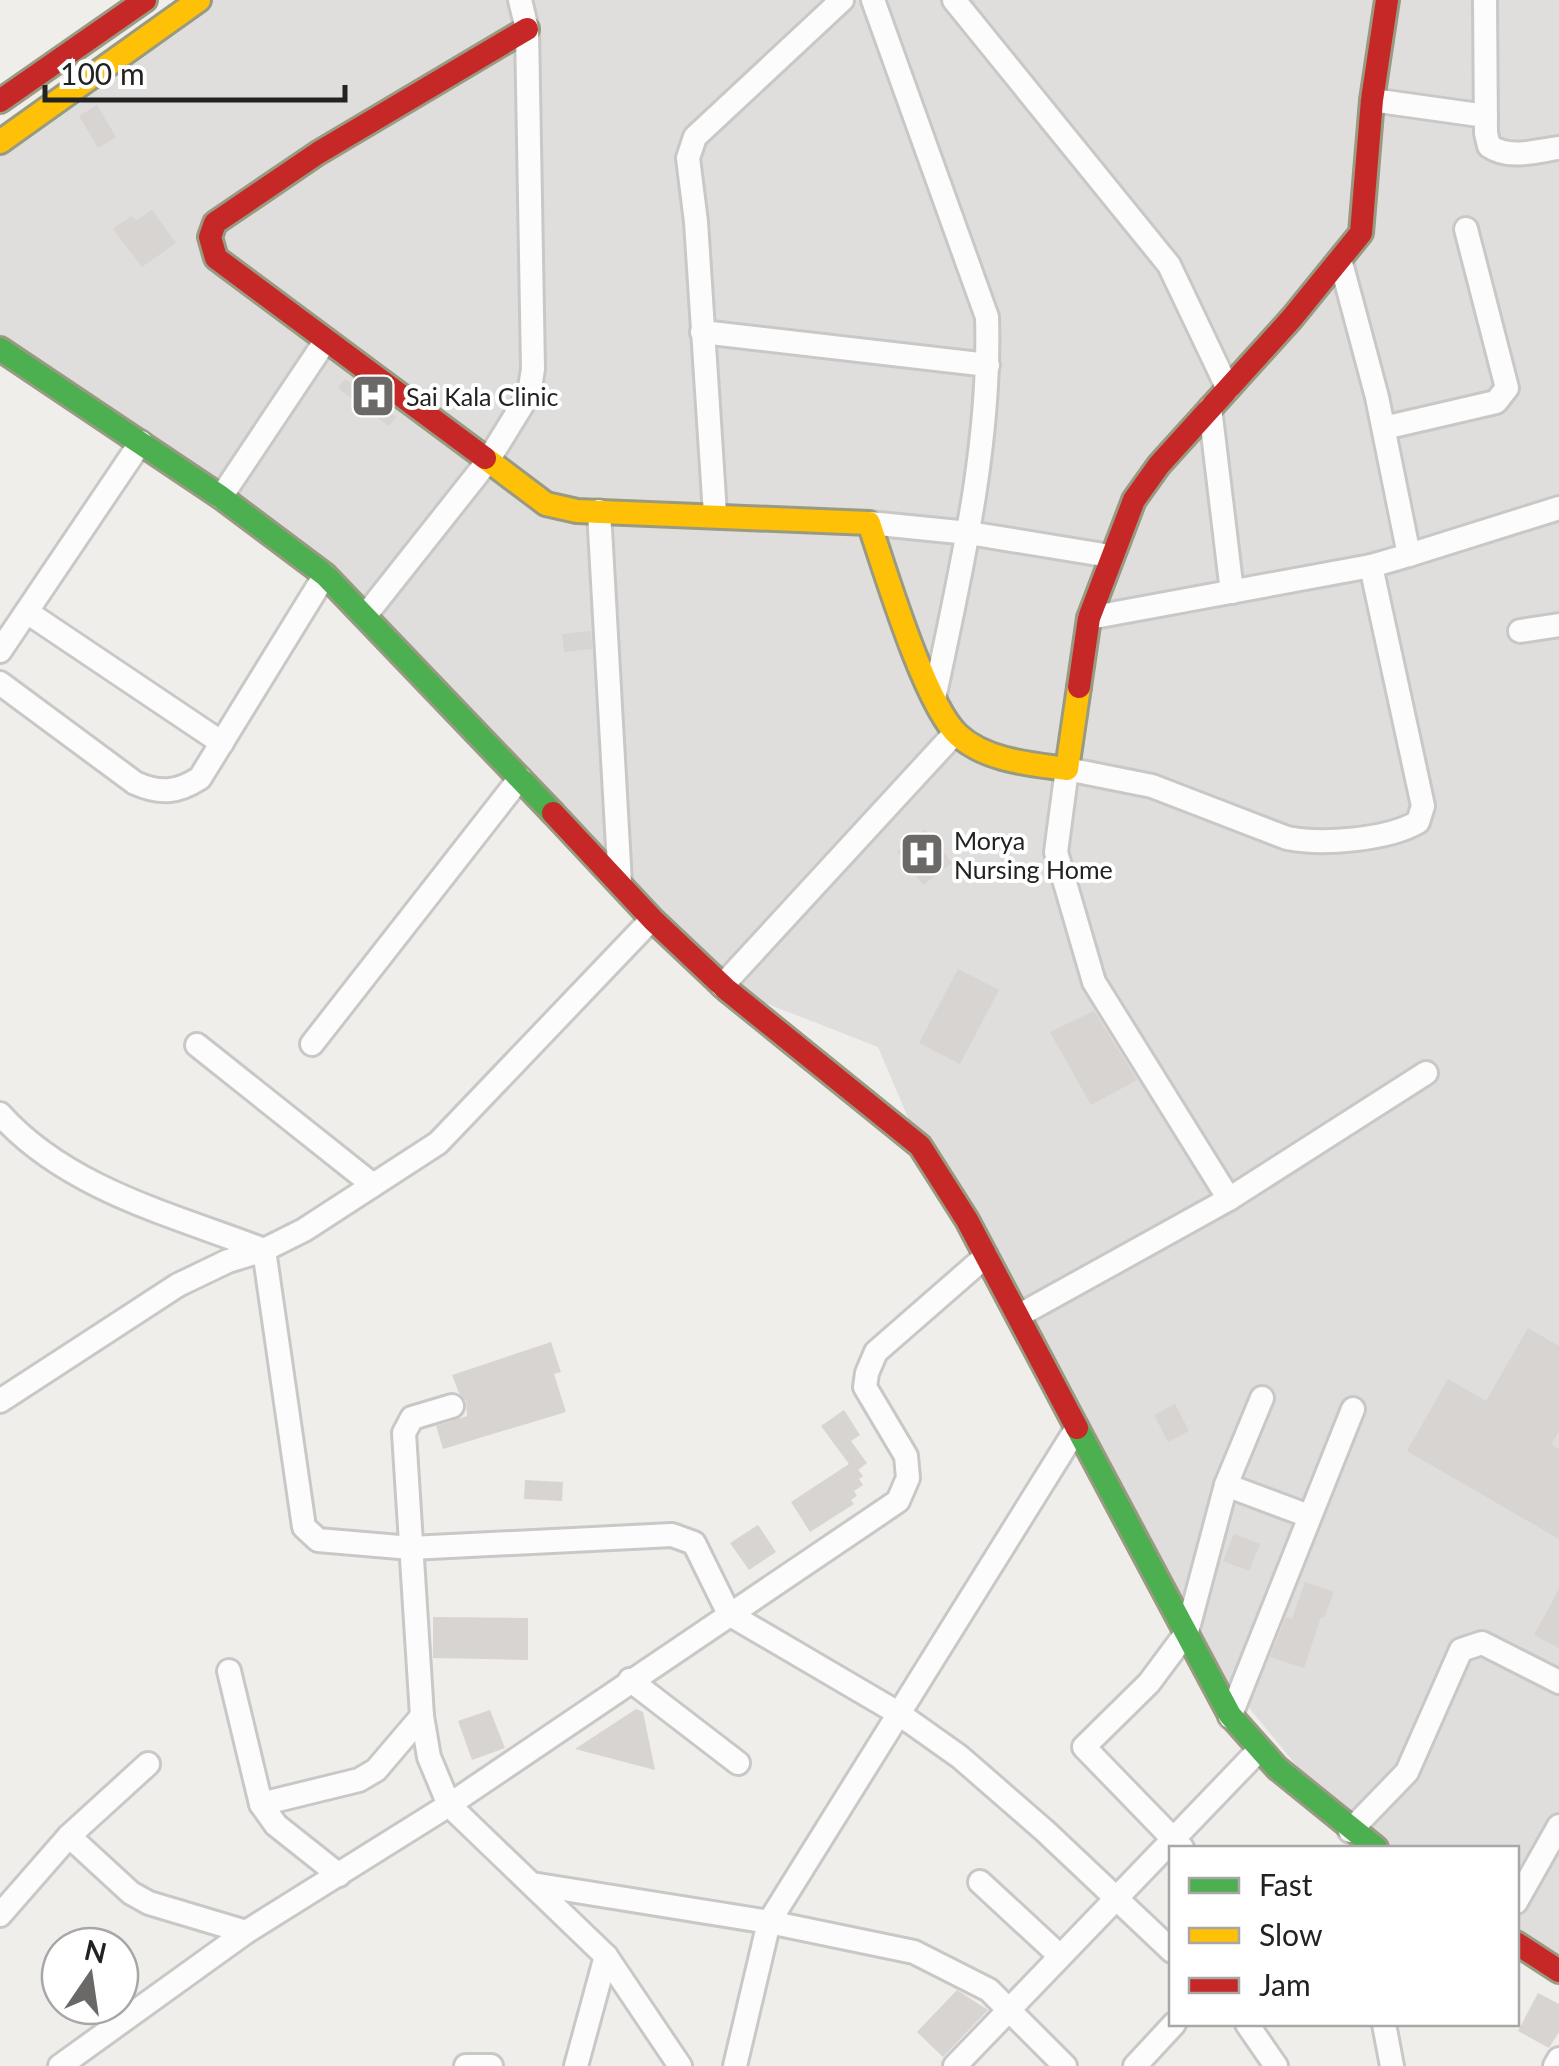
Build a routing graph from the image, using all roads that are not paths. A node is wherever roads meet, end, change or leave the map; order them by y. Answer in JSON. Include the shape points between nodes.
{"nodes":[{"id":1,"x":145,"y":0,"type":"edge"},
{"id":2,"x":199,"y":0,"type":"edge"},
{"id":3,"x":520,"y":0,"type":"edge"},
{"id":4,"x":842,"y":0,"type":"edge"},
{"id":5,"x":873,"y":0,"type":"edge"},
{"id":6,"x":954,"y":0,"type":"edge"},
{"id":7,"x":1387,"y":0,"type":"edge"},
{"id":8,"x":1485,"y":0,"type":"edge"},
{"id":9,"x":527,"y":29,"type":"junction"},
{"id":10,"x":1372,"y":100,"type":"junction"},
{"id":11,"x":0,"y":101,"type":"edge"},
{"id":12,"x":1486,"y":116,"type":"junction"},
{"id":13,"x":0,"y":142,"type":"edge"},
{"id":14,"x":1559,"y":148,"type":"edge"},
{"id":15,"x":1466,"y":229,"type":"dead end"},
{"id":16,"x":1340,"y":259,"type":"junction"},
{"id":17,"x":702,"y":332,"type":"junction"},
{"id":18,"x":326,"y":340,"type":"junction"},
{"id":19,"x":0,"y":350,"type":"edge"},
{"id":20,"x":988,"y":366,"type":"junction"},
{"id":21,"x":1228,"y":389,"type":"junction"},
{"id":22,"x":1210,"y":408,"type":"junction"},
{"id":23,"x":1384,"y":428,"type":"junction"},
{"id":24,"x":142,"y":442,"type":"junction"},
{"id":25,"x":487,"y":462,"type":"junction"},
{"id":26,"x":221,"y":497,"type":"junction"},
{"id":27,"x":1559,"y":508,"type":"edge"},
{"id":28,"x":598,"y":511,"type":"junction"},
{"id":29,"x":714,"y":514,"type":"junction"},
{"id":30,"x":869,"y":523,"type":"junction"},
{"id":31,"x":969,"y":533,"type":"junction"},
{"id":32,"x":1409,"y":555,"type":"junction"},
{"id":33,"x":1110,"y":556,"type":"junction"},
{"id":34,"x":1371,"y":566,"type":"junction"},
{"id":35,"x":326,"y":574,"type":"junction"},
{"id":36,"x":1232,"y":592,"type":"junction"},
{"id":37,"x":27,"y":612,"type":"junction"},
{"id":38,"x":365,"y":616,"type":"junction"},
{"id":39,"x":1089,"y":618,"type":"junction"},
{"id":40,"x":1559,"y":625,"type":"edge"},
{"id":41,"x":1520,"y":631,"type":"dead end"},
{"id":42,"x":0,"y":652,"type":"edge"},
{"id":43,"x":0,"y":683,"type":"edge"},
{"id":44,"x":935,"y":694,"type":"junction"},
{"id":45,"x":955,"y":733,"type":"junction"},
{"id":46,"x":222,"y":743,"type":"junction"},
{"id":47,"x":1067,"y":770,"type":"junction"},
{"id":48,"x":520,"y":778,"type":"junction"},
{"id":49,"x":620,"y":883,"type":"junction"},
{"id":50,"x":651,"y":920,"type":"junction"},
{"id":51,"x":722,"y":986,"type":"junction"},
{"id":52,"x":197,"y":1044,"type":"dead end"},
{"id":53,"x":312,"y":1044,"type":"dead end"},
{"id":54,"x":1426,"y":1073,"type":"dead end"},
{"id":55,"x":0,"y":1114,"type":"edge"},
{"id":56,"x":373,"y":1185,"type":"junction"},
{"id":57,"x":1229,"y":1199,"type":"junction"},
{"id":58,"x":264,"y":1250,"type":"junction"},
{"id":59,"x":986,"y":1256,"type":"junction"},
{"id":60,"x":1018,"y":1316,"type":"junction"},
{"id":61,"x":1262,"y":1398,"type":"dead end"},
{"id":62,"x":0,"y":1401,"type":"edge"},
{"id":63,"x":452,"y":1406,"type":"dead end"},
{"id":64,"x":1353,"y":1409,"type":"dead end"},
{"id":65,"x":1076,"y":1431,"type":"junction"},
{"id":66,"x":1226,"y":1485,"type":"junction"},
{"id":67,"x":1309,"y":1516,"type":"junction"},
{"id":68,"x":411,"y":1548,"type":"junction"},
{"id":69,"x":729,"y":1614,"type":"junction"},
{"id":70,"x":1187,"y":1632,"type":"junction"},
{"id":71,"x":228,"y":1672,"type":"dead end"},
{"id":72,"x":630,"y":1680,"type":"junction"},
{"id":73,"x":1559,"y":1682,"type":"edge"},
{"id":74,"x":898,"y":1714,"type":"junction"},
{"id":75,"x":422,"y":1716,"type":"junction"},
{"id":76,"x":1230,"y":1717,"type":"junction"},
{"id":77,"x":1260,"y":1750,"type":"junction"},
{"id":78,"x":738,"y":1763,"type":"dead end"},
{"id":79,"x":148,"y":1764,"type":"dead end"},
{"id":80,"x":261,"y":1804,"type":"junction"},
{"id":81,"x":449,"y":1804,"type":"junction"},
{"id":82,"x":1559,"y":1826,"type":"edge"},
{"id":83,"x":1350,"y":1831,"type":"junction"},
{"id":84,"x":69,"y":1836,"type":"junction"},
{"id":85,"x":1177,"y":1843,"type":"edge"},
{"id":86,"x":1373,"y":1846,"type":"edge"},
{"id":87,"x":1169,"y":1850,"type":"edge"},
{"id":88,"x":339,"y":1876,"type":"junction"},
{"id":89,"x":980,"y":1882,"type":"dead end"},
{"id":90,"x":532,"y":1884,"type":"junction"},
{"id":91,"x":1519,"y":1897,"type":"edge"},
{"id":92,"x":1115,"y":1898,"type":"junction"},
{"id":93,"x":0,"y":1914,"type":"edge"},
{"id":94,"x":769,"y":1922,"type":"junction"},
{"id":95,"x":246,"y":1932,"type":"junction"},
{"id":96,"x":1519,"y":1945,"type":"edge"},
{"id":97,"x":1169,"y":1949,"type":"edge"},
{"id":98,"x":606,"y":1956,"type":"junction"},
{"id":99,"x":1060,"y":1956,"type":"junction"},
{"id":100,"x":1559,"y":1971,"type":"edge"},
{"id":101,"x":1008,"y":2009,"type":"junction"},
{"id":102,"x":1172,"y":2026,"type":"edge"},
{"id":103,"x":1248,"y":2026,"type":"edge"},
{"id":104,"x":1384,"y":2026,"type":"edge"},
{"id":105,"x":1559,"y":2059,"type":"edge"},
{"id":106,"x":60,"y":2066,"type":"edge"},
{"id":107,"x":466,"y":2066,"type":"edge"},
{"id":108,"x":491,"y":2066,"type":"edge"},
{"id":109,"x":576,"y":2066,"type":"edge"},
{"id":110,"x":680,"y":2066,"type":"edge"},
{"id":111,"x":735,"y":2066,"type":"edge"},
{"id":112,"x":955,"y":2066,"type":"edge"},
{"id":113,"x":1065,"y":2066,"type":"edge"},
{"id":114,"x":1135,"y":2066,"type":"edge"},
{"id":115,"x":1276,"y":2066,"type":"edge"},
{"id":116,"x":1392,"y":2066,"type":"edge"},
{"id":117,"x":1555,"y":2066,"type":"edge"}],
"edges":[{"from":1,"to":11,"type":"main road"},
{"from":2,"to":13,"type":"main road"},
{"from":3,"to":9,"type":"street"},
{"from":4,"to":17,"type":"street","via":[[696,137],[688,158]]},
{"from":5,"to":20,"type":"street","via":[[987,317]]},
{"from":6,"to":21,"type":"street","via":[[1168,265]]},
{"from":7,"to":10,"type":"main road"},
{"from":8,"to":12,"type":"street"},
{"from":9,"to":18,"type":"main road","via":[[318,153],[215,223],[210,238],[216,258]]},
{"from":9,"to":25,"type":"street","via":[[532,369],[529,394]]},
{"from":10,"to":12,"type":"street"},
{"from":10,"to":16,"type":"main road","via":[[1361,232]]},
{"from":12,"to":14,"type":"street","via":[[1489,146],[1498,152]]},
{"from":15,"to":23,"type":"street","via":[[1508,388],[1496,402]]},
{"from":16,"to":21,"type":"main road"},
{"from":16,"to":23,"type":"street"},
{"from":17,"to":20,"type":"street"},
{"from":17,"to":29,"type":"street"},
{"from":18,"to":25,"type":"main road"},
{"from":18,"to":26,"type":"street"},
{"from":19,"to":24,"type":"main road"},
{"from":20,"to":31,"type":"street"},
{"from":21,"to":22,"type":"main road"},
{"from":22,"to":33,"type":"main road","via":[[1134,500]]},
{"from":22,"to":36,"type":"street"},
{"from":23,"to":32,"type":"street"},
{"from":24,"to":26,"type":"main road"},
{"from":24,"to":37,"type":"street"},
{"from":25,"to":28,"type":"main road","via":[[546,504]]},
{"from":25,"to":38,"type":"street"},
{"from":26,"to":35,"type":"main road"},
{"from":27,"to":32,"type":"street"},
{"from":28,"to":29,"type":"main road"},
{"from":28,"to":49,"type":"street"},
{"from":29,"to":30,"type":"main road"},
{"from":30,"to":31,"type":"street"},
{"from":30,"to":44,"type":"main road"},
{"from":31,"to":33,"type":"street"},
{"from":31,"to":44,"type":"street"},
{"from":32,"to":34,"type":"street"},
{"from":33,"to":39,"type":"main road"},
{"from":34,"to":36,"type":"street"},
{"from":34,"to":47,"type":"street","via":[[1423,806],[1418,822],[1401,832],[1309,843],[1152,786]]},
{"from":35,"to":38,"type":"main road"},
{"from":35,"to":46,"type":"street"},
{"from":36,"to":39,"type":"street"},
{"from":37,"to":42,"type":"street"},
{"from":37,"to":46,"type":"street"},
{"from":38,"to":48,"type":"main road"},
{"from":39,"to":47,"type":"main road"},
{"from":40,"to":41,"type":"street"},
{"from":43,"to":46,"type":"street","via":[[136,783],[167,798],[200,778]]},
{"from":44,"to":45,"type":"main road"},
{"from":45,"to":47,"type":"main road","via":[[993,756]]},
{"from":45,"to":51,"type":"street"},
{"from":47,"to":57,"type":"street","via":[[1056,852],[1094,982]]},
{"from":48,"to":49,"type":"main road"},
{"from":48,"to":53,"type":"street"},
{"from":49,"to":50,"type":"main road"},
{"from":50,"to":51,"type":"main road"},
{"from":50,"to":56,"type":"street","via":[[438,1143]]},
{"from":51,"to":59,"type":"main road","via":[[920,1146]]},
{"from":52,"to":56,"type":"street"},
{"from":54,"to":57,"type":"street"},
{"from":55,"to":58,"type":"street","via":[[83,1179]]},
{"from":56,"to":58,"type":"street"},
{"from":57,"to":60,"type":"street"},
{"from":58,"to":62,"type":"street","via":[[178,1285]]},
{"from":58,"to":68,"type":"street","via":[[304,1527],[318,1540]]},
{"from":59,"to":60,"type":"main road"},
{"from":59,"to":69,"type":"street","via":[[876,1352],[866,1373],[866,1387],[906,1456],[908,1478],[898,1501]]},
{"from":60,"to":65,"type":"main road"},
{"from":61,"to":66,"type":"street"},
{"from":63,"to":68,"type":"street","via":[[412,1418],[404,1433]]},
{"from":64,"to":67,"type":"street"},
{"from":65,"to":70,"type":"main road"},
{"from":65,"to":74,"type":"street"},
{"from":66,"to":67,"type":"street"},
{"from":66,"to":70,"type":"street"},
{"from":67,"to":76,"type":"street"},
{"from":68,"to":69,"type":"street","via":[[672,1534],[694,1543]]},
{"from":68,"to":75,"type":"street"},
{"from":69,"to":72,"type":"street"},
{"from":69,"to":74,"type":"street"},
{"from":70,"to":76,"type":"main road"},
{"from":70,"to":85,"type":"street","via":[[1149,1683],[1084,1747]]},
{"from":71,"to":80,"type":"street"},
{"from":72,"to":78,"type":"street"},
{"from":72,"to":81,"type":"street"},
{"from":73,"to":83,"type":"street","via":[[1482,1643],[1461,1650],[1407,1772]]},
{"from":74,"to":92,"type":"street","via":[[960,1757]]},
{"from":74,"to":94,"type":"street"},
{"from":75,"to":80,"type":"street","via":[[360,1780]]},
{"from":75,"to":81,"type":"street","via":[[429,1757]]},
{"from":76,"to":77,"type":"main road"},
{"from":77,"to":83,"type":"main road"},
{"from":77,"to":85,"type":"street"},
{"from":79,"to":84,"type":"street"},
{"from":80,"to":88,"type":"street","via":[[276,1825]]},
{"from":81,"to":88,"type":"street"},
{"from":81,"to":90,"type":"street"},
{"from":82,"to":91,"type":"street"},
{"from":83,"to":86,"type":"main road"},
{"from":84,"to":93,"type":"street"},
{"from":84,"to":95,"type":"street","via":[[149,1903]]},
{"from":87,"to":92,"type":"street"},
{"from":88,"to":95,"type":"street"},
{"from":89,"to":99,"type":"street"},
{"from":90,"to":94,"type":"street"},
{"from":90,"to":98,"type":"street"},
{"from":92,"to":97,"type":"street"},
{"from":92,"to":99,"type":"street"},
{"from":94,"to":101,"type":"street","via":[[914,1952],[990,1990]]},
{"from":94,"to":111,"type":"street"},
{"from":95,"to":106,"type":"street"},
{"from":96,"to":100,"type":"main road"},
{"from":98,"to":109,"type":"street"},
{"from":98,"to":110,"type":"street"},
{"from":99,"to":101,"type":"street"},
{"from":101,"to":112,"type":"street"},
{"from":101,"to":113,"type":"street"},
{"from":102,"to":114,"type":"street"},
{"from":103,"to":115,"type":"street"},
{"from":104,"to":116,"type":"street"},
{"from":105,"to":117,"type":"street"},
{"from":107,"to":108,"type":"street"}]}
